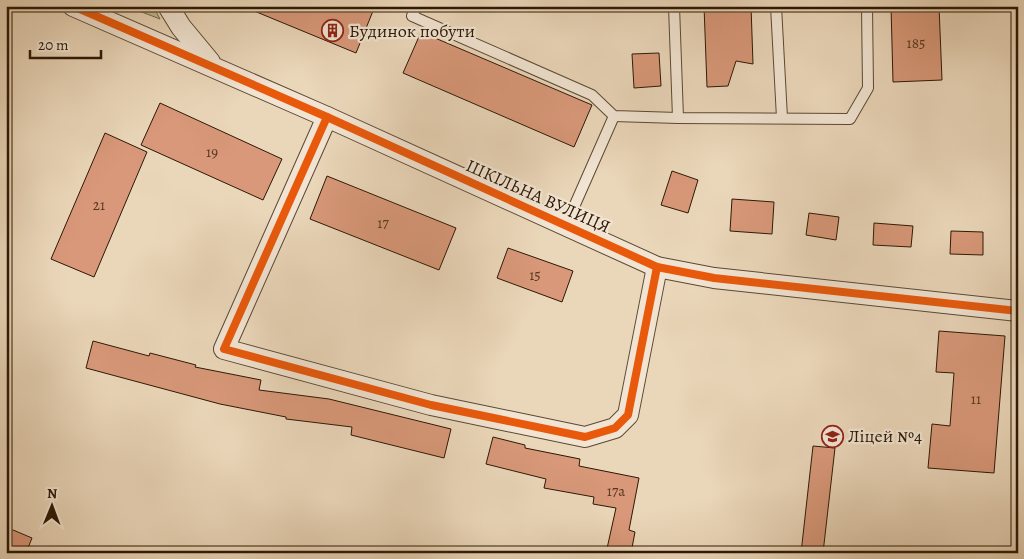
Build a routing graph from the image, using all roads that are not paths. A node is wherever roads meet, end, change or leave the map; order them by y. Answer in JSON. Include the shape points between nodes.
{"nodes":[{"id":1,"x":73,"y":6,"type":"edge"},
{"id":2,"x":168,"y":6,"type":"edge"},
{"id":3,"x":417,"y":6,"type":"edge"},
{"id":4,"x":674,"y":6,"type":"edge"},
{"id":5,"x":776,"y":6,"type":"edge"},
{"id":6,"x":867,"y":6,"type":"edge"},
{"id":7,"x":213,"y":67,"type":"junction"},
{"id":8,"x":614,"y":116,"type":"junction"},
{"id":9,"x":327,"y":117,"type":"junction"},
{"id":10,"x":678,"y":118,"type":"junction"},
{"id":11,"x":782,"y":118,"type":"junction"},
{"id":12,"x":566,"y":225,"type":"junction"},
{"id":13,"x":657,"y":267,"type":"junction"},
{"id":14,"x":1018,"y":311,"type":"edge"}],
"edges":[{"from":1,"to":7,"type":"street","name":"ШКІЛЬНА ВУЛИЦЯ"},
{"from":2,"to":7,"type":"street","via":[[181,28]]},
{"from":3,"to":8,"type":"lane","via":[[412,16],[592,95]]},
{"from":4,"to":10,"type":"lane"},
{"from":5,"to":11,"type":"lane"},
{"from":6,"to":11,"type":"lane","via":[[868,88],[850,119]]},
{"from":7,"to":9,"type":"street","name":"ШКІЛЬНА ВУЛИЦЯ"},
{"from":8,"to":10,"type":"lane"},
{"from":8,"to":12,"type":"lane"},
{"from":9,"to":12,"type":"street","name":"ШКІЛЬНА ВУЛИЦЯ"},
{"from":9,"to":13,"type":"street","via":[[224,349],[431,405],[585,437],[615,428],[628,415]]},
{"from":10,"to":11,"type":"lane"},
{"from":12,"to":13,"type":"street","name":"ШКІЛЬНА ВУЛИЦЯ"},
{"from":13,"to":14,"type":"street","name":"ШКІЛЬНА ВУЛИЦЯ","via":[[714,278]]}]}
